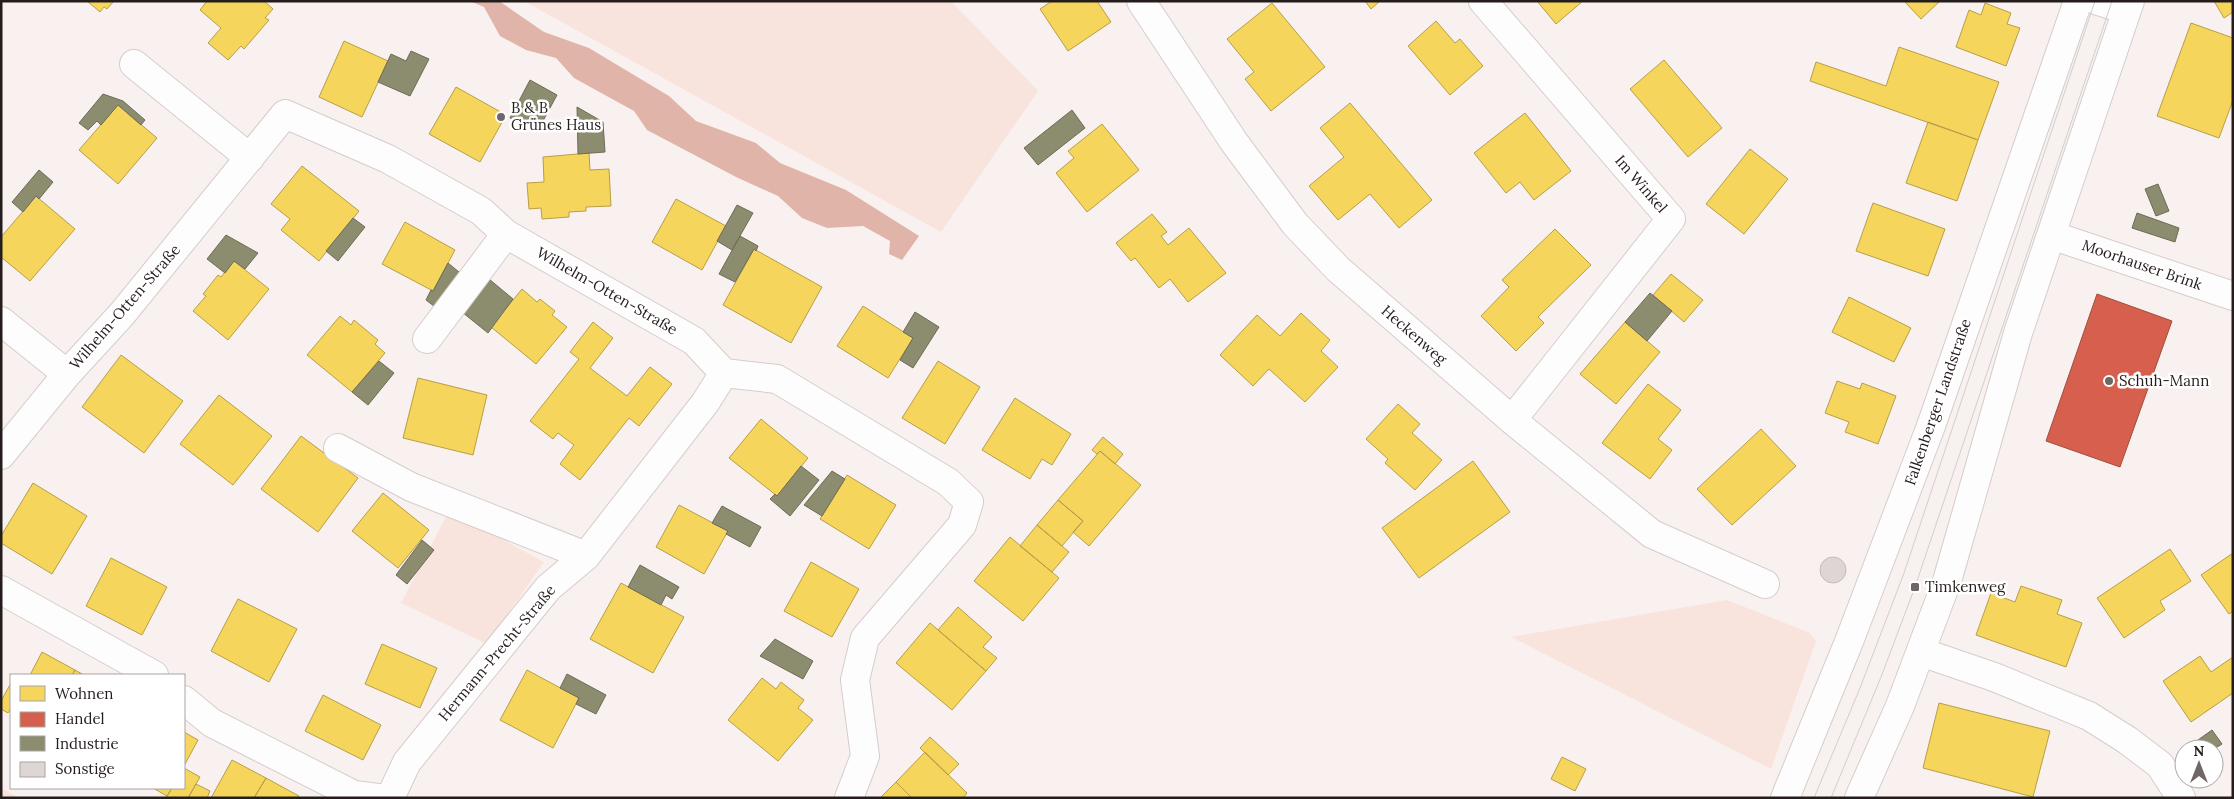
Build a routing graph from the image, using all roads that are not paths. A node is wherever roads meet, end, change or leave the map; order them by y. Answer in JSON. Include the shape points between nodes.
{"nodes":[{"id":1,"x":1141,"y":1,"type":"edge"},
{"id":2,"x":1483,"y":1,"type":"edge"},
{"id":3,"x":2078,"y":1,"type":"edge"},
{"id":4,"x":2098,"y":1,"type":"edge"},
{"id":5,"x":2128,"y":6,"type":"edge"},
{"id":6,"x":134,"y":64,"type":"dead end"},
{"id":7,"x":250,"y":158,"type":"junction"},
{"id":8,"x":506,"y":234,"type":"junction"},
{"id":9,"x":2051,"y":235,"type":"junction"},
{"id":10,"x":2233,"y":296,"type":"edge"},
{"id":11,"x":1,"y":321,"type":"edge"},
{"id":12,"x":427,"y":339,"type":"dead end"},
{"id":13,"x":724,"y":373,"type":"junction"},
{"id":14,"x":67,"y":374,"type":"junction"},
{"id":15,"x":1512,"y":420,"type":"junction"},
{"id":16,"x":338,"y":448,"type":"dead end"},
{"id":17,"x":1,"y":456,"type":"edge"},
{"id":18,"x":586,"y":556,"type":"junction"},
{"id":19,"x":1765,"y":584,"type":"dead end"},
{"id":20,"x":1,"y":590,"type":"edge"},
{"id":21,"x":1921,"y":652,"type":"junction"},
{"id":22,"x":152,"y":674,"type":"edge"},
{"id":23,"x":185,"y":701,"type":"edge"},
{"id":24,"x":378,"y":798,"type":"edge"},
{"id":25,"x":390,"y":798,"type":"edge"},
{"id":26,"x":849,"y":798,"type":"edge"},
{"id":27,"x":1785,"y":798,"type":"edge"},
{"id":28,"x":1859,"y":798,"type":"edge"},
{"id":29,"x":2181,"y":798,"type":"edge"}],
"edges":[{"from":1,"to":15,"type":"street","name":"Heckenweg","via":[[1234,142],[1295,224],[1338,269]]},
{"from":2,"to":15,"type":"street","name":"Im Winkel","via":[[1671,219]]},
{"from":3,"to":27,"type":"street","name":"Falkenberger Landstraße","via":[[1931,426]]},
{"from":4,"to":5,"type":"street"},
{"from":5,"to":9,"type":"street"},
{"from":6,"to":7,"type":"street"},
{"from":7,"to":8,"type":"street","name":"Wilhelm-Otten-Straße","via":[[285,114],[388,159],[482,211]]},
{"from":7,"to":14,"type":"street","name":"Wilhelm-Otten-Straße","via":[[122,314]]},
{"from":8,"to":12,"type":"street"},
{"from":8,"to":13,"type":"street","name":"Wilhelm-Otten-Straße","via":[[694,341]]},
{"from":9,"to":10,"type":"street","name":"Moorhauser Brink"},
{"from":9,"to":21,"type":"street","via":[[2018,333],[1947,581]]},
{"from":11,"to":14,"type":"street"},
{"from":13,"to":18,"type":"street","name":"Hermann-Precht-Straße","via":[[705,403]]},
{"from":13,"to":26,"type":"street","via":[[781,381],[948,482],[969,502],[962,525],[865,638],[854,680],[865,756]]},
{"from":14,"to":17,"type":"street","name":"Wilhelm-Otten-Straße"},
{"from":15,"to":19,"type":"street","name":"Heckenweg","via":[[1652,534]]},
{"from":16,"to":18,"type":"street","via":[[411,487]]},
{"from":18,"to":25,"type":"street","name":"Hermann-Precht-Straße","via":[[548,588],[407,762]]},
{"from":20,"to":22,"type":"street"},
{"from":21,"to":28,"type":"street","via":[[1880,755]]},
{"from":21,"to":29,"type":"street","via":[[1994,677],[2089,716],[2160,765]]},
{"from":23,"to":24,"type":"street","via":[[212,724],[354,795]]}]}
